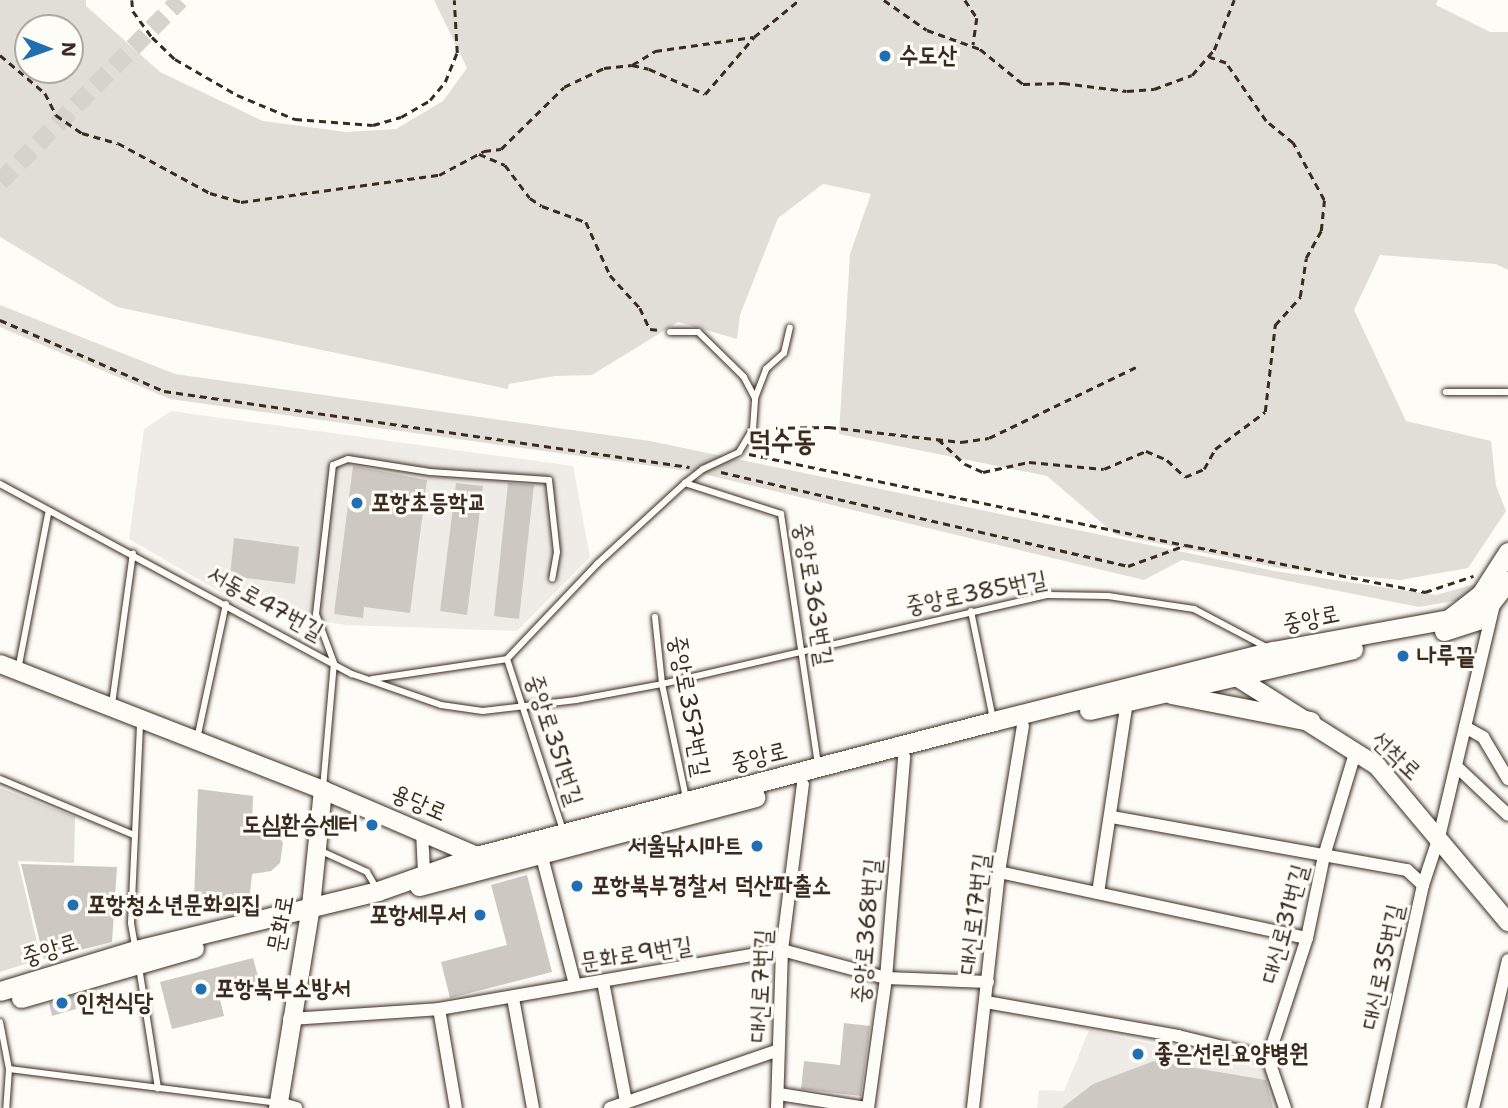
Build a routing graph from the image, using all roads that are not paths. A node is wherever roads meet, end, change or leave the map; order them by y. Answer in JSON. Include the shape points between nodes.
{"nodes":[{"id":1,"x":790,"y":328,"type":"dead end"},
{"id":2,"x":670,"y":332,"type":"road end"},
{"id":3,"x":1446,"y":392,"type":"dead end"},
{"id":4,"x":1508,"y":392,"type":"edge"},
{"id":5,"x":755,"y":398,"type":"junction"},
{"id":6,"x":685,"y":483,"type":"junction"},
{"id":7,"x":0,"y":484,"type":"edge"},
{"id":8,"x":48,"y":513,"type":"junction"},
{"id":9,"x":1508,"y":552,"type":"edge"},
{"id":10,"x":133,"y":553,"type":"junction"},
{"id":11,"x":552,"y":579,"type":"dead end"},
{"id":12,"x":1508,"y":581,"type":"edge"},
{"id":13,"x":1490,"y":593,"type":"edge"},
{"id":14,"x":226,"y":604,"type":"junction"},
{"id":15,"x":971,"y":611,"type":"junction"},
{"id":16,"x":654,"y":617,"type":"dead end"},
{"id":17,"x":804,"y":650,"type":"junction"},
{"id":18,"x":1273,"y":651,"type":"junction"},
{"id":19,"x":507,"y":659,"type":"junction"},
{"id":20,"x":334,"y":663,"type":"junction"},
{"id":21,"x":0,"y":664,"type":"edge"},
{"id":22,"x":1225,"y":669,"type":"junction"},
{"id":23,"x":18,"y":671,"type":"junction"},
{"id":24,"x":370,"y":679,"type":"junction"},
{"id":25,"x":662,"y":684,"type":"junction"},
{"id":26,"x":1163,"y":692,"type":"junction"},
{"id":27,"x":1127,"y":701,"type":"junction"},
{"id":28,"x":526,"y":708,"type":"junction"},
{"id":29,"x":111,"y":709,"type":"junction"},
{"id":30,"x":994,"y":720,"type":"junction"},
{"id":31,"x":140,"y":721,"type":"junction"},
{"id":32,"x":1310,"y":721,"type":"junction"},
{"id":33,"x":1023,"y":726,"type":"junction"},
{"id":34,"x":1465,"y":727,"type":"junction"},
{"id":35,"x":196,"y":743,"type":"junction"},
{"id":36,"x":1356,"y":750,"type":"junction"},
{"id":37,"x":904,"y":757,"type":"junction"},
{"id":38,"x":1456,"y":766,"type":"junction"},
{"id":39,"x":818,"y":768,"type":"junction"},
{"id":40,"x":0,"y":779,"type":"edge"},
{"id":41,"x":1508,"y":779,"type":"edge"},
{"id":42,"x":803,"y":784,"type":"junction"},
{"id":43,"x":323,"y":790,"type":"junction"},
{"id":44,"x":687,"y":801,"type":"junction"},
{"id":45,"x":1508,"y":815,"type":"edge"},
{"id":46,"x":1112,"y":817,"type":"junction"},
{"id":47,"x":422,"y":831,"type":"junction"},
{"id":48,"x":564,"y":833,"type":"junction"},
{"id":49,"x":134,"y":835,"type":"junction"},
{"id":50,"x":1439,"y":837,"type":"junction"},
{"id":51,"x":317,"y":848,"type":"junction"},
{"id":52,"x":541,"y":853,"type":"junction"},
{"id":53,"x":1324,"y":856,"type":"junction"},
{"id":54,"x":487,"y":861,"type":"junction"},
{"id":55,"x":424,"y":872,"type":"junction"},
{"id":56,"x":999,"y":872,"type":"junction"},
{"id":57,"x":1423,"y":885,"type":"junction"},
{"id":58,"x":378,"y":891,"type":"junction"},
{"id":59,"x":1098,"y":893,"type":"junction"},
{"id":60,"x":309,"y":910,"type":"junction"},
{"id":61,"x":1508,"y":922,"type":"edge"},
{"id":62,"x":1307,"y":938,"type":"junction"},
{"id":63,"x":782,"y":950,"type":"junction"},
{"id":64,"x":137,"y":957,"type":"junction"},
{"id":65,"x":1508,"y":960,"type":"edge"},
{"id":66,"x":886,"y":978,"type":"junction"},
{"id":67,"x":603,"y":982,"type":"junction"},
{"id":68,"x":988,"y":982,"type":"junction"},
{"id":69,"x":575,"y":984,"type":"junction"},
{"id":70,"x":0,"y":990,"type":"edge"},
{"id":71,"x":513,"y":998,"type":"junction"},
{"id":72,"x":986,"y":1002,"type":"junction"},
{"id":73,"x":0,"y":1004,"type":"edge"},
{"id":74,"x":439,"y":1010,"type":"junction"},
{"id":75,"x":289,"y":1019,"type":"junction"},
{"id":76,"x":0,"y":1022,"type":"edge"},
{"id":77,"x":778,"y":1050,"type":"junction"},
{"id":78,"x":1268,"y":1058,"type":"junction"},
{"id":79,"x":9,"y":1069,"type":"junction"},
{"id":80,"x":158,"y":1089,"type":"junction"},
{"id":81,"x":778,"y":1101,"type":"edge"},
{"id":82,"x":626,"y":1102,"type":"junction"},
{"id":83,"x":284,"y":1106,"type":"edge"},
{"id":84,"x":1285,"y":1106,"type":"edge"},
{"id":85,"x":6,"y":1108,"type":"edge"},
{"id":86,"x":456,"y":1108,"type":"edge"},
{"id":87,"x":533,"y":1108,"type":"edge"},
{"id":88,"x":610,"y":1108,"type":"edge"},
{"id":89,"x":867,"y":1108,"type":"edge"},
{"id":90,"x":973,"y":1108,"type":"edge"},
{"id":91,"x":1300,"y":1108,"type":"edge"},
{"id":92,"x":1374,"y":1108,"type":"edge"},
{"id":93,"x":1472,"y":1108,"type":"edge"}],
"edges":[{"from":1,"to":5,"type":"lane","via":[[784,353],[766,369]]},
{"from":2,"to":5,"type":"lane","via":[[698,332],[710,341],[744,377]]},
{"from":3,"to":4,"type":"lane"},
{"from":5,"to":6,"type":"lane","via":[[753,429],[739,452]]},
{"from":6,"to":17,"type":"lane","name":"중앙로363번길","via":[[781,514]]},
{"from":6,"to":19,"type":"lane","via":[[597,564]]},
{"from":7,"to":8,"type":"lane","name":"서동로47번길"},
{"from":8,"to":10,"type":"lane","name":"서동로47번길"},
{"from":8,"to":23,"type":"lane"},
{"from":9,"to":13,"type":"main road","name":"중앙로"},
{"from":10,"to":14,"type":"lane","name":"서동로47번길"},
{"from":10,"to":29,"type":"lane"},
{"from":11,"to":20,"type":"lane","via":[[557,552],[549,480],[430,472],[348,459],[333,465],[316,614]]},
{"from":12,"to":13,"type":"main road","name":"중앙로"},
{"from":13,"to":18,"type":"main road","name":"중앙로","via":[[1449,619]]},
{"from":13,"to":22,"type":"main road","name":"중앙로","via":[[1477,620],[1458,628]]},
{"from":13,"to":34,"type":"street","name":"대신로35번길"},
{"from":14,"to":20,"type":"lane","name":"서동로47번길"},
{"from":14,"to":35,"type":"lane"},
{"from":15,"to":17,"type":"lane","name":"중앙로385번길"},
{"from":15,"to":18,"type":"lane","name":"중앙로385번길","via":[[1049,595],[1153,601],[1194,609]]},
{"from":15,"to":30,"type":"lane"},
{"from":16,"to":25,"type":"lane","name":"중앙로357번길"},
{"from":17,"to":25,"type":"lane","name":"중앙로385번길"},
{"from":17,"to":39,"type":"lane","name":"중앙로363번길"},
{"from":18,"to":22,"type":"main road","name":"중앙로"},
{"from":19,"to":24,"type":"lane"},
{"from":19,"to":28,"type":"lane","name":"중앙로351번길"},
{"from":20,"to":24,"type":"lane","name":"서동로47번길"},
{"from":20,"to":43,"type":"lane"},
{"from":21,"to":23,"type":"street","name":"용당로"},
{"from":22,"to":26,"type":"main road","name":"중앙로"},
{"from":22,"to":30,"type":"main road","name":"중앙로"},
{"from":22,"to":32,"type":"street","name":"선착로"},
{"from":23,"to":29,"type":"street","name":"용당로"},
{"from":24,"to":28,"type":"lane","name":"서동로47번길","via":[[441,705],[483,711]]},
{"from":25,"to":28,"type":"lane","name":"서동로47번길"},
{"from":25,"to":44,"type":"lane","name":"중앙로357번길"},
{"from":26,"to":27,"type":"main road","name":"중앙로"},
{"from":26,"to":32,"type":"main road"},
{"from":27,"to":33,"type":"main road","name":"중앙로"},
{"from":27,"to":46,"type":"street"},
{"from":28,"to":48,"type":"lane","name":"중앙로351번길"},
{"from":29,"to":31,"type":"street","name":"용당로"},
{"from":30,"to":39,"type":"main road","name":"중앙로"},
{"from":31,"to":35,"type":"street","name":"용당로"},
{"from":31,"to":49,"type":"lane"},
{"from":32,"to":36,"type":"street","name":"선착로"},
{"from":33,"to":37,"type":"main road","name":"중앙로"},
{"from":33,"to":56,"type":"street","name":"대신로17번길"},
{"from":34,"to":38,"type":"street","name":"대신로35번길"},
{"from":34,"to":41,"type":"street","via":[[1483,737]]},
{"from":35,"to":43,"type":"street","name":"용당로"},
{"from":36,"to":50,"type":"street","name":"선착로","via":[[1377,766]]},
{"from":36,"to":53,"type":"street","name":"대신로31번길"},
{"from":37,"to":42,"type":"main road","name":"중앙로"},
{"from":37,"to":66,"type":"street","name":"중앙로368번길"},
{"from":38,"to":45,"type":"street"},
{"from":38,"to":50,"type":"street","name":"대신로35번길"},
{"from":39,"to":44,"type":"main road","name":"중앙로"},
{"from":40,"to":49,"type":"lane"},
{"from":42,"to":52,"type":"main road","name":"중앙로"},
{"from":42,"to":63,"type":"street","name":"대신로7번길"},
{"from":43,"to":47,"type":"street","name":"용당로"},
{"from":43,"to":51,"type":"street","name":"문화로"},
{"from":44,"to":48,"type":"main road","name":"중앙로"},
{"from":46,"to":53,"type":"street"},
{"from":46,"to":59,"type":"street"},
{"from":47,"to":54,"type":"street","name":"용당로"},
{"from":47,"to":55,"type":"street"},
{"from":48,"to":54,"type":"main road","name":"중앙로"},
{"from":49,"to":64,"type":"lane","via":[[131,923]]},
{"from":50,"to":57,"type":"street","name":"대신로35번길"},
{"from":50,"to":61,"type":"street","name":"선착로"},
{"from":51,"to":58,"type":"lane","via":[[367,872]]},
{"from":51,"to":60,"type":"street","name":"문화로"},
{"from":52,"to":54,"type":"main road","name":"중앙로"},
{"from":52,"to":69,"type":"street"},
{"from":53,"to":57,"type":"street","via":[[1407,870]]},
{"from":53,"to":62,"type":"street","name":"대신로31번길"},
{"from":54,"to":55,"type":"main road","name":"중앙로"},
{"from":54,"to":60,"type":"main road","name":"중앙로"},
{"from":55,"to":58,"type":"main road","name":"중앙로"},
{"from":56,"to":59,"type":"street"},
{"from":56,"to":68,"type":"street","name":"대신로17번길"},
{"from":57,"to":92,"type":"street","name":"대신로35번길"},
{"from":58,"to":60,"type":"main road","name":"중앙로"},
{"from":59,"to":62,"type":"street"},
{"from":60,"to":64,"type":"main road","name":"중앙로"},
{"from":60,"to":75,"type":"street","name":"문화로"},
{"from":62,"to":78,"type":"street","name":"대신로31번길"},
{"from":63,"to":66,"type":"street","name":"문화로9번길"},
{"from":63,"to":67,"type":"street","name":"문화로9번길"},
{"from":63,"to":77,"type":"street","name":"대신로7번길"},
{"from":64,"to":70,"type":"main road","name":"중앙로"},
{"from":64,"to":73,"type":"main road","name":"중앙로"},
{"from":64,"to":80,"type":"lane"},
{"from":65,"to":93,"type":"street"},
{"from":66,"to":68,"type":"street","name":"문화로9번길"},
{"from":66,"to":89,"type":"street","name":"중앙로368번길"},
{"from":67,"to":69,"type":"street","name":"문화로9번길"},
{"from":67,"to":82,"type":"street"},
{"from":68,"to":72,"type":"street","name":"대신로17번길"},
{"from":69,"to":71,"type":"street","name":"문화로9번길"},
{"from":71,"to":74,"type":"street","name":"문화로9번길"},
{"from":71,"to":87,"type":"street"},
{"from":72,"to":78,"type":"street","via":[[1178,1036]]},
{"from":72,"to":90,"type":"street","name":"대신로17번길"},
{"from":74,"to":75,"type":"street","name":"문화로9번길"},
{"from":74,"to":86,"type":"street"},
{"from":75,"to":83,"type":"street","name":"문화로"},
{"from":76,"to":79,"type":"lane"},
{"from":77,"to":81,"type":"street","name":"대신로7번길"},
{"from":77,"to":82,"type":"street"},
{"from":78,"to":84,"type":"street"},
{"from":79,"to":80,"type":"lane"},
{"from":79,"to":85,"type":"lane"},
{"from":80,"to":83,"type":"lane"},
{"from":81,"to":89,"type":"street"},
{"from":82,"to":88,"type":"street"},
{"from":84,"to":91,"type":"street"}]}
